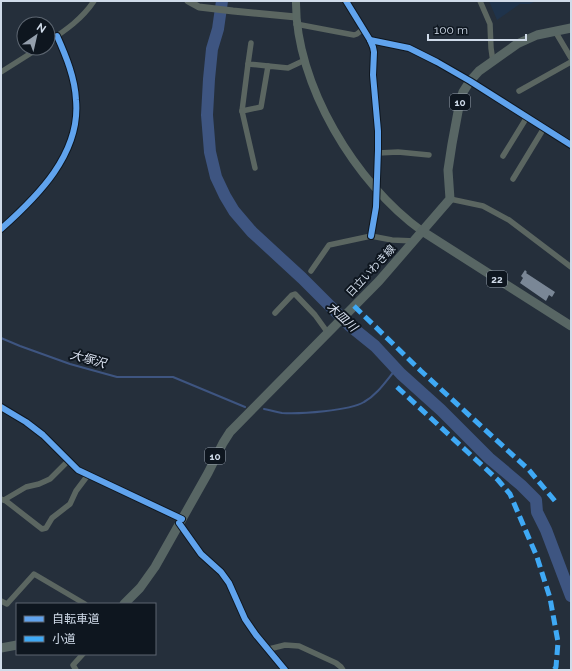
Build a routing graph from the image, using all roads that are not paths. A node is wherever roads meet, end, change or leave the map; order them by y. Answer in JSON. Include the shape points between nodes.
{"nodes":[{"id":1,"x":94,"y":1,"type":"edge"},
{"id":2,"x":188,"y":1,"type":"edge"},
{"id":3,"x":296,"y":1,"type":"edge"},
{"id":4,"x":346,"y":1,"type":"edge"},
{"id":5,"x":480,"y":1,"type":"edge"},
{"id":6,"x":296,"y":20,"type":"junction"},
{"id":7,"x":571,"y":28,"type":"edge"},
{"id":8,"x":363,"y":29,"type":"junction"},
{"id":9,"x":555,"y":32,"type":"junction"},
{"id":10,"x":57,"y":36,"type":"joint"},
{"id":11,"x":370,"y":40,"type":"junction"},
{"id":12,"x":250,"y":43,"type":"dead end"},
{"id":13,"x":26,"y":56,"type":"edge"},
{"id":14,"x":571,"y":58,"type":"edge"},
{"id":15,"x":305,"y":60,"type":"junction"},
{"id":16,"x":493,"y":62,"type":"junction"},
{"id":17,"x":571,"y":62,"type":"edge"},
{"id":18,"x":248,"y":64,"type":"junction"},
{"id":19,"x":268,"y":66,"type":"junction"},
{"id":20,"x":1,"y":72,"type":"edge"},
{"id":21,"x":470,"y":81,"type":"junction"},
{"id":22,"x":519,"y":91,"type":"dead end"},
{"id":23,"x":242,"y":111,"type":"junction"},
{"id":24,"x":527,"y":117,"type":"junction"},
{"id":25,"x":544,"y":128,"type":"junction"},
{"id":26,"x":571,"y":145,"type":"edge"},
{"id":27,"x":378,"y":153,"type":"junction"},
{"id":28,"x":429,"y":155,"type":"dead end"},
{"id":29,"x":503,"y":156,"type":"dead end"},
{"id":30,"x":255,"y":168,"type":"dead end"},
{"id":31,"x":513,"y":179,"type":"dead end"},
{"id":32,"x":376,"y":188,"type":"junction"},
{"id":33,"x":450,"y":199,"type":"junction"},
{"id":34,"x":1,"y":230,"type":"edge"},
{"id":35,"x":422,"y":231,"type":"junction"},
{"id":36,"x":371,"y":236,"type":"junction"},
{"id":37,"x":414,"y":241,"type":"junction"},
{"id":38,"x":571,"y":267,"type":"edge"},
{"id":39,"x":311,"y":271,"type":"dead end"},
{"id":40,"x":275,"y":313,"type":"dead end"},
{"id":41,"x":571,"y":326,"type":"edge"},
{"id":42,"x":331,"y":330,"type":"junction"},
{"id":43,"x":1,"y":407,"type":"edge"},
{"id":44,"x":68,"y":461,"type":"junction"},
{"id":45,"x":88,"y":475,"type":"junction"},
{"id":46,"x":2,"y":499,"type":"edge"},
{"id":47,"x":181,"y":521,"type":"junction"},
{"id":48,"x":1,"y":601,"type":"edge"},
{"id":49,"x":83,"y":603,"type":"edge"},
{"id":50,"x":127,"y":603,"type":"edge"},
{"id":51,"x":16,"y":644,"type":"edge"},
{"id":52,"x":1,"y":648,"type":"edge"},
{"id":53,"x":269,"y":649,"type":"junction"},
{"id":54,"x":81,"y":655,"type":"edge"},
{"id":55,"x":76,"y":670,"type":"edge"},
{"id":56,"x":285,"y":670,"type":"edge"},
{"id":57,"x":343,"y":670,"type":"edge"}],
"edges":[{"from":1,"to":10,"type":"street","via":[[74,25]]},
{"from":2,"to":6,"type":"street","via":[[199,6]]},
{"from":3,"to":6,"type":"main road"},
{"from":4,"to":8,"type":"street"},
{"from":5,"to":16,"type":"street","via":[[490,24]]},
{"from":6,"to":8,"type":"street","via":[[354,35]]},
{"from":6,"to":15,"type":"main road"},
{"from":7,"to":9,"type":"main road","number":"10"},
{"from":8,"to":11,"type":"street"},
{"from":9,"to":14,"type":"street"},
{"from":9,"to":16,"type":"main road","number":"10","via":[[537,35],[517,44]]},
{"from":10,"to":34,"type":"street","via":[[74,84],[75,123],[71,137],[61,161],[46,184]]},
{"from":11,"to":21,"type":"street","via":[[409,48]]},
{"from":11,"to":27,"type":"street","via":[[374,52]]},
{"from":12,"to":18,"type":"street"},
{"from":13,"to":20,"type":"street"},
{"from":15,"to":19,"type":"street","via":[[288,68]]},
{"from":15,"to":32,"type":"main road","via":[[331,126]]},
{"from":16,"to":21,"type":"main road","number":"10"},
{"from":17,"to":22,"type":"street"},
{"from":18,"to":19,"type":"street"},
{"from":18,"to":23,"type":"street"},
{"from":19,"to":23,"type":"street","via":[[260,107]]},
{"from":21,"to":24,"type":"street"},
{"from":21,"to":33,"type":"main road","number":"10","via":[[460,101],[452,144],[448,170]]},
{"from":23,"to":30,"type":"street"},
{"from":24,"to":25,"type":"street"},
{"from":24,"to":29,"type":"street"},
{"from":25,"to":26,"type":"street"},
{"from":25,"to":31,"type":"street"},
{"from":27,"to":28,"type":"street"},
{"from":27,"to":32,"type":"street"},
{"from":32,"to":35,"type":"main road"},
{"from":32,"to":36,"type":"street"},
{"from":33,"to":35,"type":"main road","name":"日立いわき線","number":"10"},
{"from":33,"to":38,"type":"street","via":[[483,206],[509,220]]},
{"from":35,"to":37,"type":"main road","name":"日立いわき線","number":"10"},
{"from":35,"to":41,"type":"main road","number":"22"},
{"from":36,"to":37,"type":"street"},
{"from":36,"to":39,"type":"street","via":[[329,245]]},
{"from":37,"to":42,"type":"main road","name":"日立いわき線","number":"10"},
{"from":40,"to":42,"type":"street","via":[[295,294]]},
{"from":42,"to":47,"type":"main road","name":"日立いわき線","number":"10","via":[[230,432]]},
{"from":43,"to":44,"type":"street","via":[[43,435]]},
{"from":44,"to":45,"type":"street"},
{"from":44,"to":46,"type":"street","via":[[50,479]]},
{"from":45,"to":46,"type":"street","via":[[70,504],[52,518],[46,528],[42,529]]},
{"from":45,"to":47,"type":"street"},
{"from":47,"to":50,"type":"main road","name":"日立いわき線","number":"10","via":[[153,570]]},
{"from":47,"to":53,"type":"street","via":[[201,554],[229,583],[245,619]]},
{"from":48,"to":49,"type":"street","via":[[7,604],[34,574]]},
{"from":51,"to":52,"type":"main road"},
{"from":53,"to":56,"type":"street"},
{"from":53,"to":57,"type":"street","via":[[285,645],[300,646],[336,663]]},
{"from":54,"to":55,"type":"street","via":[[73,665]]}]}
